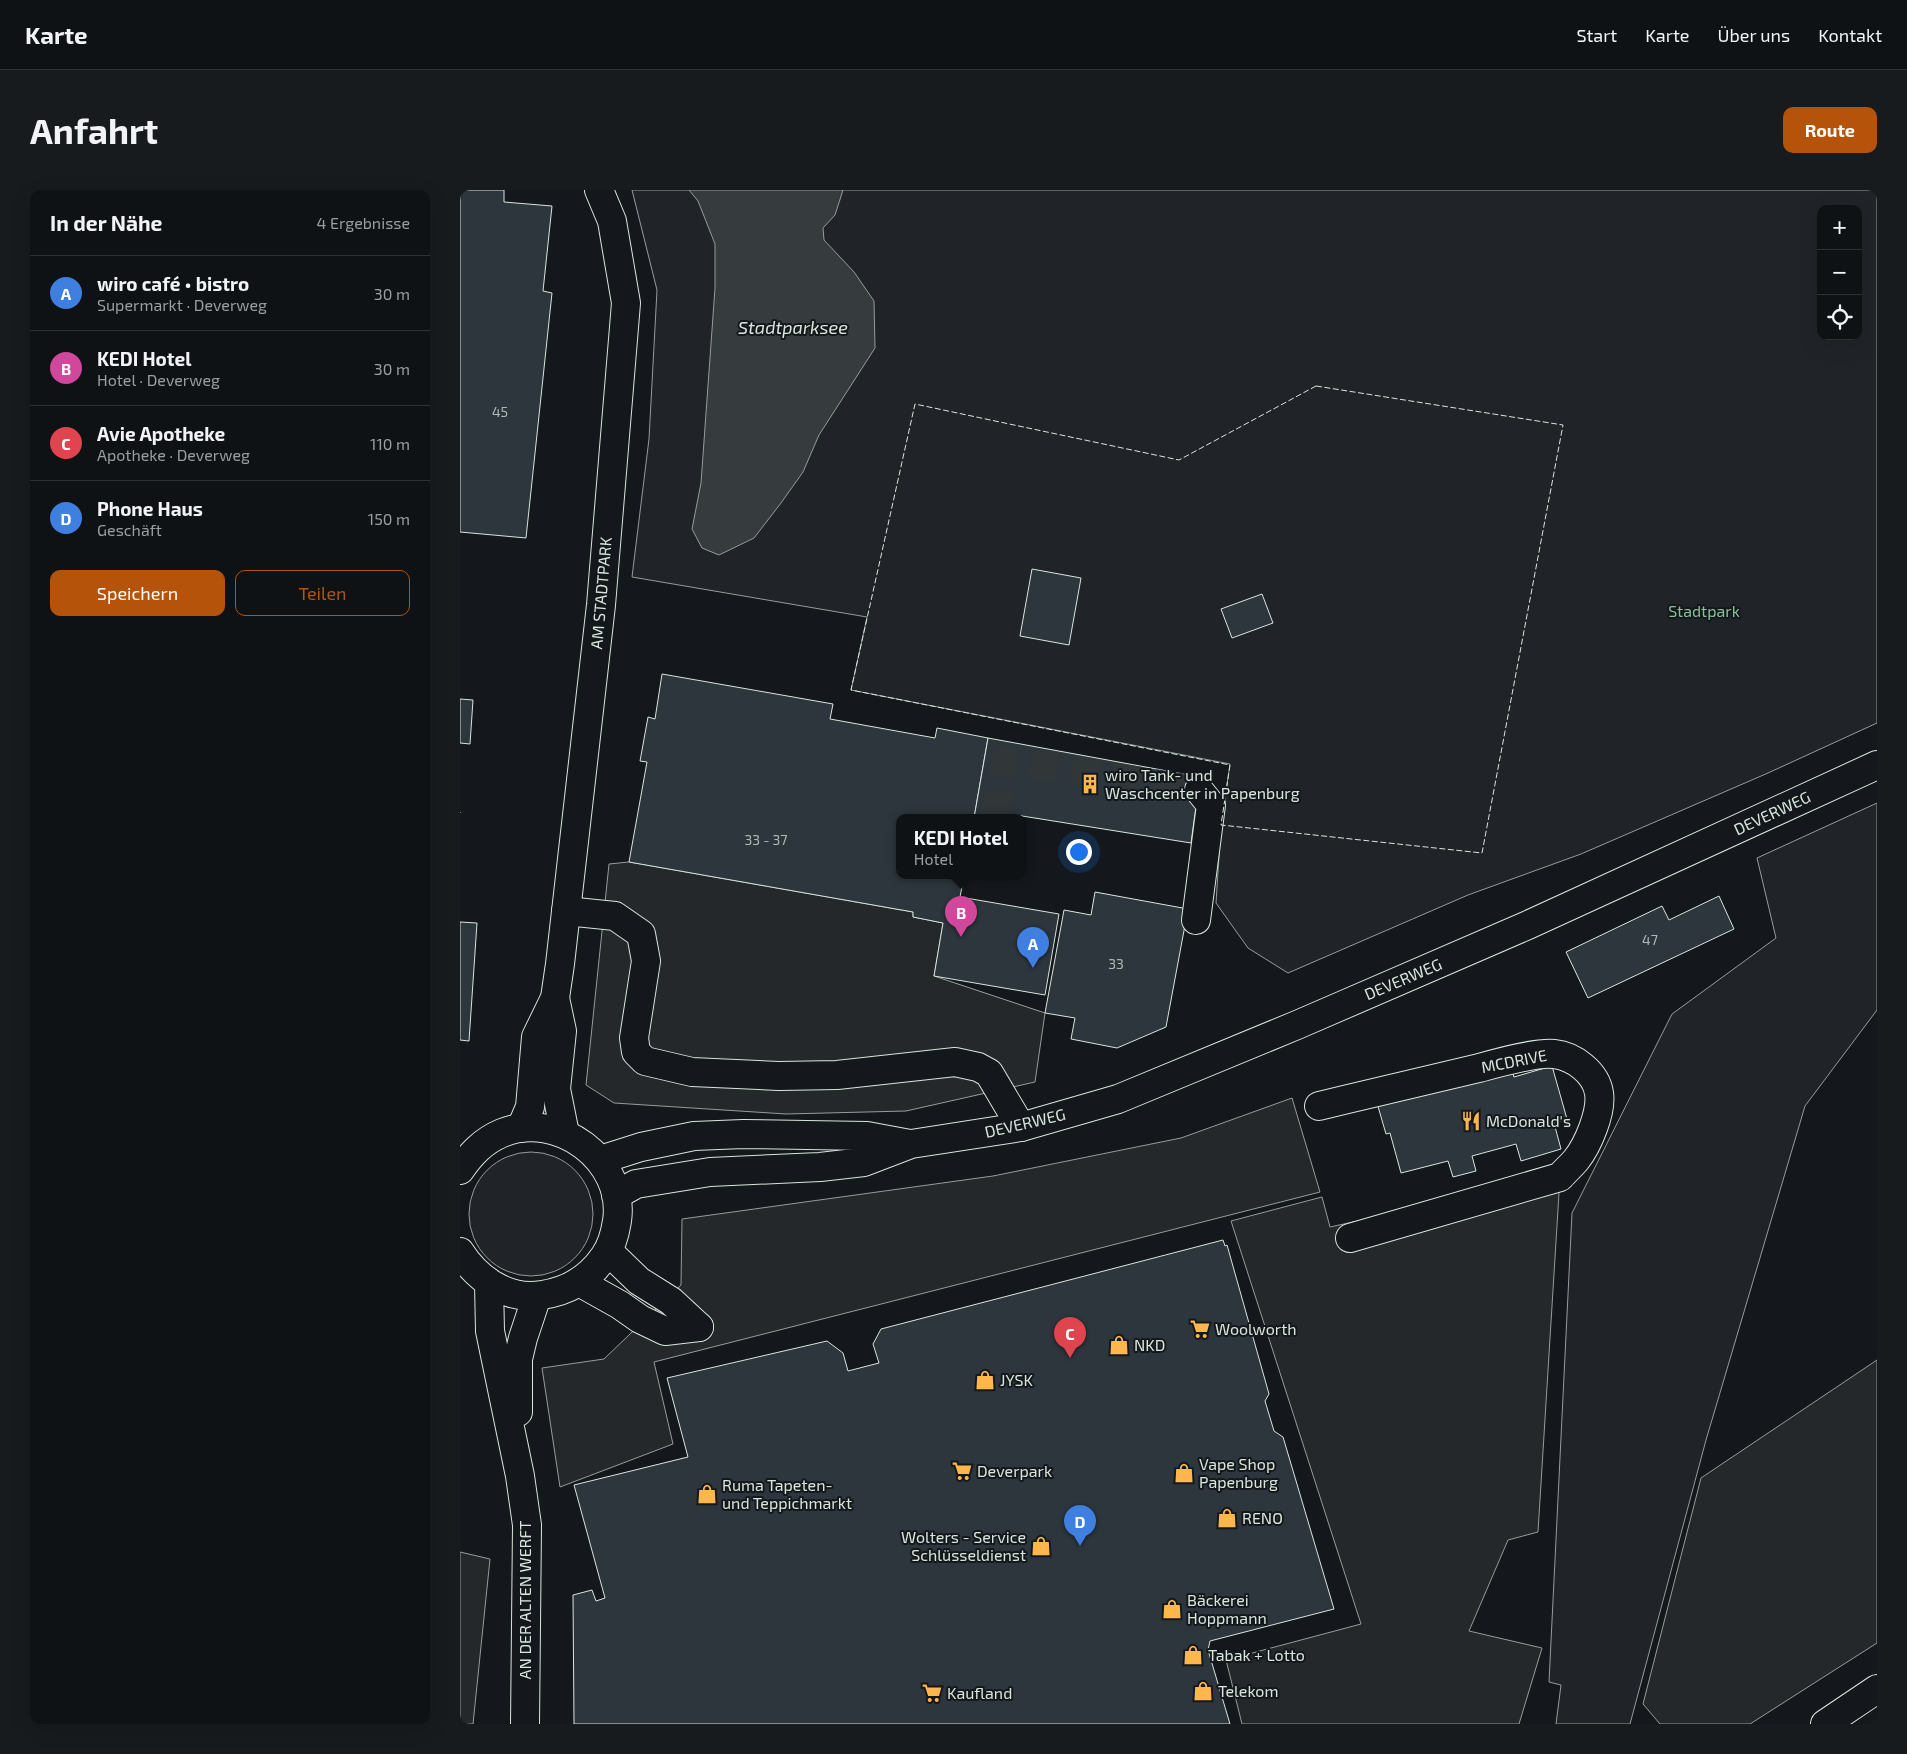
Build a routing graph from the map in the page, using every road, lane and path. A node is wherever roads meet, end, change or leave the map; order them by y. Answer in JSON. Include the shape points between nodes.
{"nodes":[{"id":1,"x":599,"y":190,"type":"edge"},
{"id":2,"x":1877,"y":765,"type":"edge"},
{"id":3,"x":1199,"y":790,"type":"dead end"},
{"id":4,"x":566,"y":912,"type":"junction"},
{"id":5,"x":1196,"y":920,"type":"dead end"},
{"id":6,"x":555,"y":998,"type":"junction"},
{"id":7,"x":1319,"y":1106,"type":"dead end"},
{"id":8,"x":1021,"y":1127,"type":"junction"},
{"id":9,"x":522,"y":1128,"type":"junction"},
{"id":10,"x":565,"y":1134,"type":"junction"},
{"id":11,"x":911,"y":1144,"type":"junction"},
{"id":12,"x":600,"y":1160,"type":"junction"},
{"id":13,"x":463,"y":1161,"type":"edge"},
{"id":14,"x":616,"y":1195,"type":"junction"},
{"id":15,"x":1350,"y":1238,"type":"dead end"},
{"id":16,"x":608,"y":1251,"type":"junction"},
{"id":17,"x":460,"y":1252,"type":"edge"},
{"id":18,"x":579,"y":1282,"type":"junction"},
{"id":19,"x":489,"y":1284,"type":"junction"},
{"id":20,"x":537,"y":1296,"type":"junction"},
{"id":21,"x":520,"y":1476,"type":"junction"},
{"id":22,"x":1877,"y":1689,"type":"edge"},
{"id":23,"x":525,"y":1724,"type":"edge"},
{"id":24,"x":1825,"y":1724,"type":"edge"}],
"edges":[{"from":1,"to":4,"type":"street","name":"AM STADTPARK","via":[[612,222],[626,303],[601,606]]},
{"from":2,"to":8,"type":"street","name":"DEVERWEG","via":[[1528,925],[1306,1022],[1118,1100]]},
{"from":3,"to":5,"type":"street","via":[[1211,805]]},
{"from":4,"to":6,"type":"street","name":"AM STADTPARK"},
{"from":4,"to":8,"type":"street","via":[[615,916],[641,934],[646,961],[634,1038],[636,1052],[645,1061],[692,1072],[779,1076],[837,1075],[955,1062],[989,1073]]},
{"from":6,"to":9,"type":"street","name":"AM STADTPARK","via":[[536,1037],[530,1107]]},
{"from":6,"to":10,"type":"street","name":"AM STADTPARK","via":[[562,1031],[556,1089]]},
{"from":7,"to":15,"type":"street","name":"MCDRIVE","via":[[1505,1062],[1554,1054],[1570,1058],[1584,1067],[1598,1083],[1601,1102],[1594,1128],[1577,1159],[1560,1177]]},
{"from":8,"to":11,"type":"street","name":"DEVERWEG"},
{"from":9,"to":10,"type":"street","via":[[544,1128]]},
{"from":9,"to":13,"type":"street","via":[[502,1133],[484,1143]]},
{"from":10,"to":12,"type":"street","via":[[584,1144]]},
{"from":11,"to":12,"type":"street","name":"DEVERWEG","via":[[867,1136],[694,1136]]},
{"from":11,"to":14,"type":"street","name":"DEVERWEG","via":[[864,1162],[701,1174],[636,1184]]},
{"from":12,"to":14,"type":"street"},
{"from":14,"to":16,"type":"street","via":[[618,1214]]},
{"from":16,"to":18,"type":"street","via":[[596,1269]]},
{"from":16,"to":18,"type":"street","via":[[639,1281],[671,1300],[699,1327],[665,1331]]},
{"from":17,"to":19,"type":"street","via":[[470,1267]]},
{"from":18,"to":20,"type":"street","via":[[559,1292]]},
{"from":19,"to":20,"type":"street","via":[[512,1294]]},
{"from":19,"to":21,"type":"street","name":"AN DER ALTEN WERFT","via":[[490,1331]]},
{"from":20,"to":21,"type":"street","name":"AN DER ALTEN WERFT","via":[[518,1359]]},
{"from":21,"to":23,"type":"street","name":"AN DER ALTEN WERFT","via":[[527,1525]]},
{"from":22,"to":24,"type":"street"}]}
